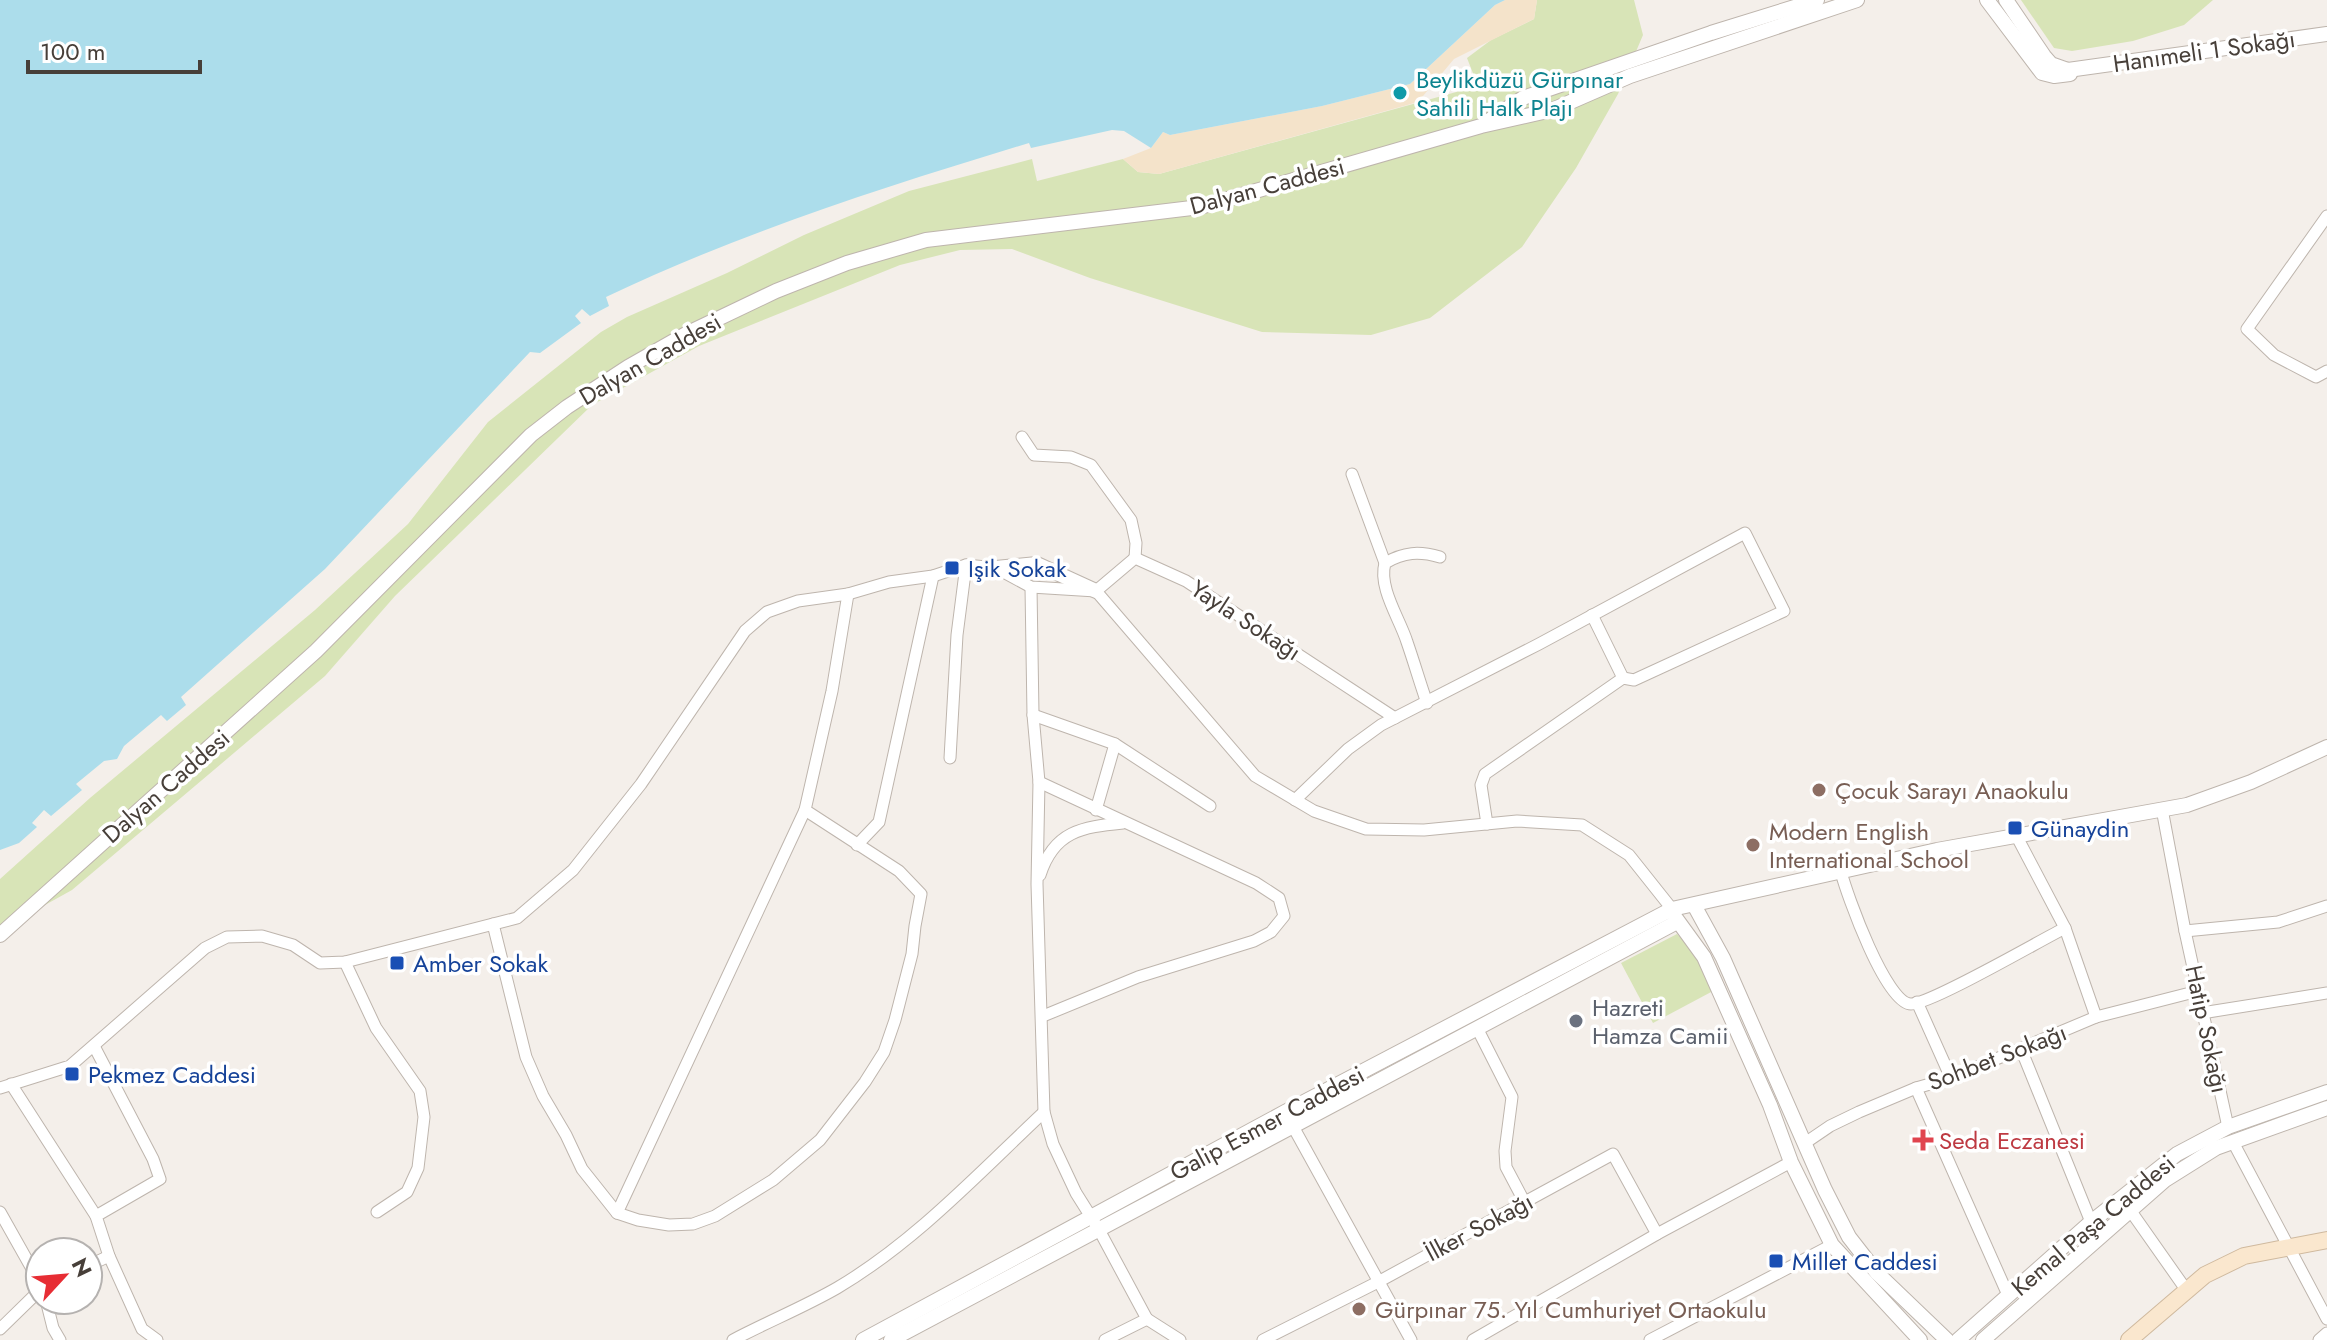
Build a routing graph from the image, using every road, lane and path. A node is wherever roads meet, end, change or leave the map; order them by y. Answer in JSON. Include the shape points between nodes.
{"nodes":[{"id":1,"x":1857,"y":0,"type":"edge"},
{"id":2,"x":1987,"y":0,"type":"edge"},
{"id":3,"x":2006,"y":0,"type":"edge"},
{"id":4,"x":1819,"y":4,"type":"edge"},
{"id":5,"x":1784,"y":16,"type":"junction"},
{"id":6,"x":2327,"y":34,"type":"edge"},
{"id":7,"x":2081,"y":69,"type":"junction"},
{"id":8,"x":1553,"y":89,"type":"junction"},
{"id":9,"x":1566,"y":104,"type":"junction"},
{"id":10,"x":1552,"y":110,"type":"junction"},
{"id":11,"x":1481,"y":126,"type":"junction"},
{"id":12,"x":2327,"y":216,"type":"edge"},
{"id":13,"x":2327,"y":371,"type":"edge"},
{"id":14,"x":1022,"y":437,"type":"dead end"},
{"id":15,"x":1352,"y":474,"type":"dead end"},
{"id":16,"x":1440,"y":557,"type":"dead end"},
{"id":17,"x":1135,"y":558,"type":"junction"},
{"id":18,"x":1385,"y":563,"type":"junction"},
{"id":19,"x":966,"y":565,"type":"junction"},
{"id":20,"x":996,"y":568,"type":"junction"},
{"id":21,"x":933,"y":576,"type":"junction"},
{"id":22,"x":1031,"y":587,"type":"junction"},
{"id":23,"x":1096,"y":591,"type":"junction"},
{"id":24,"x":848,"y":594,"type":"junction"},
{"id":25,"x":1592,"y":615,"type":"junction"},
{"id":26,"x":1623,"y":678,"type":"junction"},
{"id":27,"x":1427,"y":703,"type":"junction"},
{"id":28,"x":1033,"y":715,"type":"junction"},
{"id":29,"x":1395,"y":718,"type":"junction"},
{"id":30,"x":1115,"y":744,"type":"junction"},
{"id":31,"x":2327,"y":747,"type":"edge"},
{"id":32,"x":950,"y":758,"type":"dead end"},
{"id":33,"x":1039,"y":782,"type":"junction"},
{"id":34,"x":1295,"y":800,"type":"junction"},
{"id":35,"x":1210,"y":806,"type":"dead end"},
{"id":36,"x":2162,"y":809,"type":"junction"},
{"id":37,"x":805,"y":810,"type":"junction"},
{"id":38,"x":1096,"y":810,"type":"junction"},
{"id":39,"x":1123,"y":823,"type":"junction"},
{"id":40,"x":1487,"y":824,"type":"junction"},
{"id":41,"x":2016,"y":835,"type":"junction"},
{"id":42,"x":857,"y":845,"type":"junction"},
{"id":43,"x":1841,"y":872,"type":"junction"},
{"id":44,"x":1037,"y":884,"type":"junction"},
{"id":45,"x":1694,"y":905,"type":"junction"},
{"id":46,"x":2327,"y":906,"type":"edge"},
{"id":47,"x":1675,"y":916,"type":"junction"},
{"id":48,"x":493,"y":924,"type":"junction"},
{"id":49,"x":2065,"y":928,"type":"junction"},
{"id":50,"x":2185,"y":931,"type":"junction"},
{"id":51,"x":0,"y":935,"type":"edge"},
{"id":52,"x":345,"y":962,"type":"junction"},
{"id":53,"x":2198,"y":991,"type":"junction"},
{"id":54,"x":2327,"y":993,"type":"edge"},
{"id":55,"x":1917,"y":1002,"type":"junction"},
{"id":56,"x":2202,"y":1013,"type":"junction"},
{"id":57,"x":1043,"y":1016,"type":"junction"},
{"id":58,"x":2096,"y":1017,"type":"junction"},
{"id":59,"x":1477,"y":1028,"type":"junction"},
{"id":60,"x":94,"y":1046,"type":"junction"},
{"id":61,"x":2021,"y":1049,"type":"junction"},
{"id":62,"x":1951,"y":1078,"type":"junction"},
{"id":63,"x":6,"y":1086,"type":"edge"},
{"id":64,"x":1916,"y":1088,"type":"junction"},
{"id":65,"x":2327,"y":1092,"type":"edge"},
{"id":66,"x":2327,"y":1108,"type":"edge"},
{"id":67,"x":1044,"y":1112,"type":"junction"},
{"id":68,"x":1289,"y":1119,"type":"junction"},
{"id":69,"x":2231,"y":1134,"type":"junction"},
{"id":70,"x":1805,"y":1143,"type":"junction"},
{"id":71,"x":1791,"y":1162,"type":"junction"},
{"id":72,"x":1525,"y":1203,"type":"junction"},
{"id":73,"x":2130,"y":1210,"type":"junction"},
{"id":74,"x":0,"y":1212,"type":"edge"},
{"id":75,"x":377,"y":1212,"type":"dead end"},
{"id":76,"x":617,"y":1213,"type":"junction"},
{"id":77,"x":96,"y":1216,"type":"junction"},
{"id":78,"x":1095,"y":1222,"type":"junction"},
{"id":79,"x":2091,"y":1222,"type":"junction"},
{"id":80,"x":1657,"y":1234,"type":"junction"},
{"id":81,"x":1849,"y":1237,"type":"junction"},
{"id":82,"x":2327,"y":1240,"type":"edge"},
{"id":83,"x":1832,"y":1245,"type":"junction"},
{"id":84,"x":2288,"y":1246,"type":"junction"},
{"id":85,"x":24,"y":1255,"type":"edge"},
{"id":86,"x":109,"y":1256,"type":"junction"},
{"id":87,"x":104,"y":1258,"type":"edge"},
{"id":88,"x":1378,"y":1282,"type":"junction"},
{"id":89,"x":2187,"y":1291,"type":"junction"},
{"id":90,"x":2008,"y":1295,"type":"junction"},
{"id":91,"x":24,"y":1306,"type":"edge"},
{"id":92,"x":50,"y":1316,"type":"edge"},
{"id":93,"x":1147,"y":1319,"type":"junction"},
{"id":94,"x":2327,"y":1319,"type":"edge"},
{"id":95,"x":0,"y":1329,"type":"edge"},
{"id":96,"x":2327,"y":1333,"type":"edge"},
{"id":97,"x":60,"y":1340,"type":"edge"},
{"id":98,"x":157,"y":1340,"type":"edge"},
{"id":99,"x":733,"y":1340,"type":"edge"},
{"id":100,"x":863,"y":1340,"type":"edge"},
{"id":101,"x":891,"y":1340,"type":"edge"},
{"id":102,"x":1105,"y":1340,"type":"edge"},
{"id":103,"x":1180,"y":1340,"type":"edge"},
{"id":104,"x":1263,"y":1340,"type":"edge"},
{"id":105,"x":1411,"y":1340,"type":"edge"},
{"id":106,"x":1473,"y":1340,"type":"edge"},
{"id":107,"x":1650,"y":1340,"type":"edge"},
{"id":108,"x":1920,"y":1340,"type":"edge"},
{"id":109,"x":1947,"y":1340,"type":"edge"},
{"id":110,"x":1958,"y":1340,"type":"edge"},
{"id":111,"x":1983,"y":1340,"type":"edge"},
{"id":112,"x":2129,"y":1340,"type":"edge"},
{"id":113,"x":2319,"y":1340,"type":"edge"}],
"edges":[{"from":1,"to":4,"type":"street","name":"Dalyan Caddesi"},
{"from":2,"to":7,"type":"street","name":"Hanımeli 1 Sokağı","via":[[2042,73],[2066,76]]},
{"from":3,"to":7,"type":"street","via":[[2051,64]]},
{"from":4,"to":5,"type":"street","name":"Dalyan Caddesi"},
{"from":5,"to":8,"type":"street","name":"Dalyan Caddesi"},
{"from":5,"to":9,"type":"street","name":"Dalyan Caddesi"},
{"from":6,"to":7,"type":"street","name":"Hanımeli 1 Sokağı"},
{"from":8,"to":9,"type":"street","via":[[1566,93]]},
{"from":8,"to":10,"type":"street","via":[[1545,100]]},
{"from":8,"to":11,"type":"street","name":"Dalyan Caddesi","via":[[1506,107]]},
{"from":9,"to":10,"type":"street","name":"Dalyan Caddesi"},
{"from":10,"to":11,"type":"street","name":"Dalyan Caddesi"},
{"from":11,"to":51,"type":"street","name":"Dalyan Caddesi","via":[[1200,207],[889,249],[776,291],[686,334],[594,389],[531,435],[316,651]]},
{"from":12,"to":13,"type":"street","via":[[2247,329],[2274,355],[2316,377]]},
{"from":14,"to":17,"type":"street","via":[[1034,455],[1071,457],[1091,465],[1131,520]]},
{"from":15,"to":18,"type":"street"},
{"from":16,"to":18,"type":"street","via":[[1421,551]]},
{"from":17,"to":23,"type":"street"},
{"from":17,"to":29,"type":"street","name":"Yayla Sokağı","via":[[1186,581]]},
{"from":18,"to":27,"type":"street","via":[[1389,598]]},
{"from":19,"to":20,"type":"street"},
{"from":19,"to":21,"type":"street"},
{"from":19,"to":32,"type":"street"},
{"from":20,"to":22,"type":"street"},
{"from":20,"to":23,"type":"street","via":[[1037,564]]},
{"from":21,"to":24,"type":"street"},
{"from":21,"to":42,"type":"street","via":[[879,822]]},
{"from":22,"to":23,"type":"street"},
{"from":22,"to":28,"type":"street"},
{"from":23,"to":34,"type":"street","via":[[1255,776]]},
{"from":24,"to":37,"type":"street"},
{"from":24,"to":48,"type":"street","via":[[798,601],[767,612],[745,631],[641,784],[573,870],[517,918]]},
{"from":25,"to":26,"type":"street"},
{"from":25,"to":26,"type":"street","via":[[1745,533],[1784,611],[1634,680]]},
{"from":25,"to":27,"type":"street"},
{"from":26,"to":40,"type":"street","via":[[1485,774],[1481,785]]},
{"from":27,"to":29,"type":"street"},
{"from":28,"to":30,"type":"street"},
{"from":28,"to":33,"type":"street"},
{"from":29,"to":34,"type":"street","via":[[1348,749]]},
{"from":30,"to":35,"type":"street"},
{"from":30,"to":38,"type":"street"},
{"from":31,"to":36,"type":"street","via":[[2251,782]]},
{"from":33,"to":38,"type":"street"},
{"from":33,"to":44,"type":"street"},
{"from":34,"to":40,"type":"street","via":[[1366,829]]},
{"from":36,"to":41,"type":"street"},
{"from":36,"to":50,"type":"street","name":"Hatip Sokağı"},
{"from":37,"to":42,"type":"street"},
{"from":37,"to":76,"type":"street"},
{"from":38,"to":39,"type":"street"},
{"from":39,"to":44,"type":"street","via":[[1085,827],[1066,836],[1044,862]]},
{"from":39,"to":57,"type":"street","via":[[1256,883],[1279,898],[1284,916],[1254,941],[1138,977]]},
{"from":40,"to":47,"type":"street","via":[[1582,825],[1629,855]]},
{"from":41,"to":43,"type":"street"},
{"from":41,"to":49,"type":"street"},
{"from":42,"to":76,"type":"street","via":[[899,871],[921,894],[895,1020],[884,1052],[865,1082],[820,1140],[773,1180],[715,1216],[669,1225]]},
{"from":43,"to":45,"type":"street"},
{"from":43,"to":55,"type":"street","via":[[1887,983],[1907,1004]]},
{"from":44,"to":57,"type":"street"},
{"from":45,"to":47,"type":"street"},
{"from":45,"to":70,"type":"street"},
{"from":46,"to":50,"type":"street","via":[[2278,922]]},
{"from":47,"to":59,"type":"street"},
{"from":47,"to":68,"type":"street","name":"Galip Esmer Caddesi"},
{"from":47,"to":71,"type":"street","via":[[1704,957]]},
{"from":48,"to":52,"type":"street"},
{"from":48,"to":76,"type":"street","via":[[537,1083],[582,1169]]},
{"from":49,"to":55,"type":"street"},
{"from":49,"to":58,"type":"street"},
{"from":50,"to":53,"type":"street","name":"Hatip Sokağı"},
{"from":52,"to":60,"type":"street","via":[[320,963],[293,945],[262,936],[227,937],[205,948]]},
{"from":52,"to":75,"type":"street","via":[[376,1028],[420,1091],[424,1117],[418,1168],[407,1192]]},
{"from":53,"to":56,"type":"street","name":"Hatip Sokağı"},
{"from":53,"to":58,"type":"street","name":"Sohbet Sokağı"},
{"from":54,"to":56,"type":"street"},
{"from":55,"to":62,"type":"street"},
{"from":56,"to":69,"type":"street","name":"Hatip Sokağı"},
{"from":57,"to":67,"type":"street"},
{"from":58,"to":61,"type":"street","name":"Sohbet Sokağı"},
{"from":59,"to":68,"type":"street"},
{"from":59,"to":72,"type":"street","via":[[1512,1097],[1506,1167]]},
{"from":60,"to":63,"type":"street","via":[[70,1066]]},
{"from":60,"to":77,"type":"street","via":[[160,1179]]},
{"from":61,"to":62,"type":"street","name":"Sohbet Sokağı"},
{"from":61,"to":79,"type":"street"},
{"from":62,"to":64,"type":"street","name":"Sohbet Sokağı"},
{"from":63,"to":77,"type":"street"},
{"from":64,"to":70,"type":"street","name":"Sohbet Sokağı","via":[[1830,1126]]},
{"from":64,"to":90,"type":"street"},
{"from":65,"to":69,"type":"street","name":"Kemal Paşa Caddesi"},
{"from":66,"to":69,"type":"street","name":"Kemal Paşa Caddesi"},
{"from":67,"to":78,"type":"street","via":[[1053,1144]]},
{"from":67,"to":99,"type":"street","via":[[897,1245],[838,1287]]},
{"from":68,"to":78,"type":"street","name":"Galip Esmer Caddesi"},
{"from":68,"to":88,"type":"street"},
{"from":69,"to":73,"type":"street","name":"Kemal Paşa Caddesi"},
{"from":69,"to":79,"type":"street","name":"Kemal Paşa Caddesi","via":[[2177,1154]]},
{"from":69,"to":84,"type":"street","name":"Hatip Sokağı"},
{"from":70,"to":81,"type":"street"},
{"from":71,"to":80,"type":"street"},
{"from":71,"to":83,"type":"street"},
{"from":72,"to":80,"type":"street","name":"İlker Sokağı","via":[[1613,1154]]},
{"from":72,"to":88,"type":"street","name":"İlker Sokağı"},
{"from":73,"to":89,"type":"street"},
{"from":73,"to":111,"type":"street","name":"Kemal Paşa Caddesi"},
{"from":74,"to":85,"type":"street"},
{"from":77,"to":86,"type":"street"},
{"from":78,"to":93,"type":"street"},
{"from":78,"to":100,"type":"street","name":"Galip Esmer Caddesi"},
{"from":78,"to":101,"type":"street"},
{"from":79,"to":90,"type":"street","name":"Kemal Paşa Caddesi"},
{"from":80,"to":106,"type":"street"},
{"from":81,"to":83,"type":"street"},
{"from":81,"to":109,"type":"street","via":[[1877,1273]]},
{"from":82,"to":84,"type":"main road"},
{"from":83,"to":107,"type":"street"},
{"from":83,"to":108,"type":"street"},
{"from":84,"to":89,"type":"main road","via":[[2244,1256],[2205,1275]]},
{"from":84,"to":94,"type":"street","name":"Hatip Sokağı"},
{"from":86,"to":87,"type":"street"},
{"from":86,"to":98,"type":"street","via":[[142,1329]]},
{"from":88,"to":104,"type":"street","name":"İlker Sokağı"},
{"from":88,"to":105,"type":"street"},
{"from":89,"to":112,"type":"main road"},
{"from":90,"to":110,"type":"street","name":"Kemal Paşa Caddesi"},
{"from":91,"to":95,"type":"street"},
{"from":92,"to":97,"type":"street"},
{"from":93,"to":102,"type":"street"},
{"from":93,"to":103,"type":"street"},
{"from":96,"to":113,"type":"street"}]}
